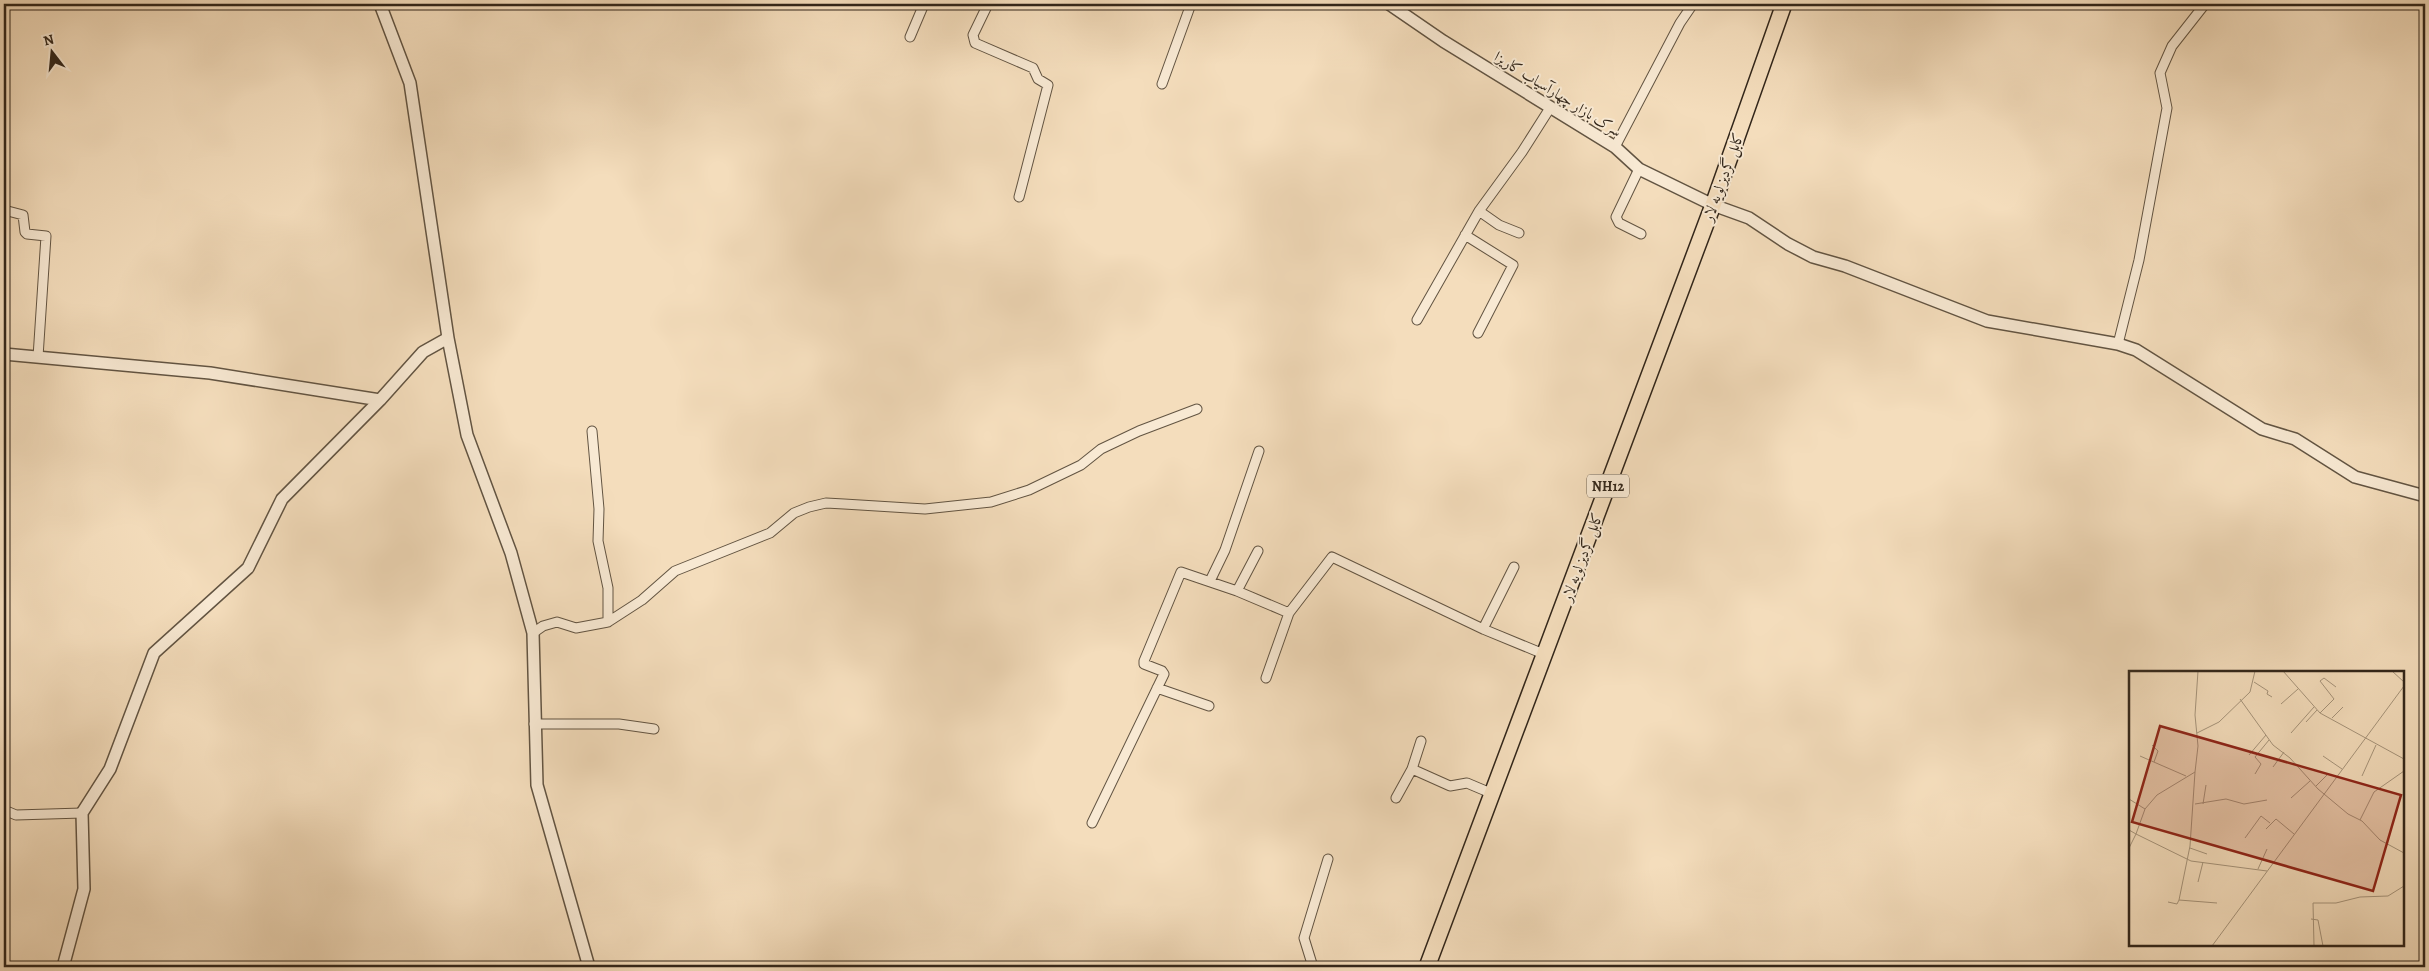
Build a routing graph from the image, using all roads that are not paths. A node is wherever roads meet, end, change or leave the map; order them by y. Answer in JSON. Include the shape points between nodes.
{"nodes":[{"id":1,"x":380,"y":4,"type":"edge"},
{"id":2,"x":924,"y":4,"type":"edge"},
{"id":3,"x":988,"y":4,"type":"edge"},
{"id":4,"x":1191,"y":4,"type":"edge"},
{"id":5,"x":1389,"y":4,"type":"edge"},
{"id":6,"x":1693,"y":4,"type":"edge"},
{"id":7,"x":1784,"y":4,"type":"edge"},
{"id":8,"x":2205,"y":4,"type":"edge"},
{"id":9,"x":910,"y":37,"type":"dead end"},
{"id":10,"x":1162,"y":84,"type":"dead end"},
{"id":11,"x":1550,"y":108,"type":"junction"},
{"id":12,"x":1615,"y":147,"type":"junction"},
{"id":13,"x":1639,"y":169,"type":"junction"},
{"id":14,"x":1019,"y":197,"type":"dead end"},
{"id":15,"x":1713,"y":205,"type":"junction"},
{"id":16,"x":4,"y":210,"type":"edge"},
{"id":17,"x":1479,"y":211,"type":"junction"},
{"id":18,"x":1519,"y":233,"type":"dead end"},
{"id":19,"x":1641,"y":234,"type":"dead end"},
{"id":20,"x":1466,"y":235,"type":"junction"},
{"id":21,"x":1417,"y":320,"type":"dead end"},
{"id":22,"x":1478,"y":333,"type":"dead end"},
{"id":23,"x":448,"y":338,"type":"junction"},
{"id":24,"x":2118,"y":344,"type":"junction"},
{"id":25,"x":4,"y":354,"type":"edge"},
{"id":26,"x":38,"y":357,"type":"junction"},
{"id":27,"x":380,"y":400,"type":"junction"},
{"id":28,"x":1196,"y":409,"type":"dead end"},
{"id":29,"x":592,"y":431,"type":"dead end"},
{"id":30,"x":1259,"y":451,"type":"dead end"},
{"id":31,"x":2425,"y":496,"type":"edge"},
{"id":32,"x":1258,"y":551,"type":"dead end"},
{"id":33,"x":1514,"y":567,"type":"dead end"},
{"id":34,"x":1210,"y":581,"type":"junction"},
{"id":35,"x":1237,"y":591,"type":"junction"},
{"id":36,"x":1289,"y":613,"type":"junction"},
{"id":37,"x":608,"y":622,"type":"junction"},
{"id":38,"x":1483,"y":629,"type":"junction"},
{"id":39,"x":533,"y":633,"type":"junction"},
{"id":40,"x":1546,"y":655,"type":"junction"},
{"id":41,"x":1266,"y":678,"type":"dead end"},
{"id":42,"x":1157,"y":688,"type":"junction"},
{"id":43,"x":1210,"y":706,"type":"dead end"},
{"id":44,"x":534,"y":724,"type":"junction"},
{"id":45,"x":654,"y":729,"type":"dead end"},
{"id":46,"x":1420,"y":741,"type":"dead end"},
{"id":47,"x":1412,"y":769,"type":"junction"},
{"id":48,"x":1493,"y":794,"type":"junction"},
{"id":49,"x":1396,"y":798,"type":"dead end"},
{"id":50,"x":4,"y":810,"type":"edge"},
{"id":51,"x":82,"y":812,"type":"junction"},
{"id":52,"x":1092,"y":823,"type":"dead end"},
{"id":53,"x":1328,"y":859,"type":"dead end"},
{"id":54,"x":63,"y":967,"type":"edge"},
{"id":55,"x":589,"y":967,"type":"edge"},
{"id":56,"x":1313,"y":967,"type":"edge"},
{"id":57,"x":1427,"y":967,"type":"edge"}],
"edges":[{"from":1,"to":23,"type":"street","via":[[410,83]]},
{"from":2,"to":9,"type":"street"},
{"from":3,"to":14,"type":"street","via":[[973,35],[975,43],[1033,68],[1038,78],[1048,85]]},
{"from":4,"to":10,"type":"street"},
{"from":5,"to":11,"type":"street","name":"سرک بازار چهارآسیاب کاریزا"},
{"from":6,"to":12,"type":"street"},
{"from":7,"to":15,"type":"highway","name":"کابل گردیز لویه لار","number":"NH12"},
{"from":8,"to":24,"type":"street","via":[[2172,46],[2160,73],[2167,108],[2139,260]]},
{"from":11,"to":12,"type":"street","name":"سرک بازار چهارآسیاب کاریزا"},
{"from":11,"to":17,"type":"street"},
{"from":12,"to":13,"type":"street","name":"سرک بازار چهارآسیاب کاریزا"},
{"from":13,"to":15,"type":"street","name":"سرک بازار چهارآسیاب کاریزا"},
{"from":13,"to":19,"type":"street","via":[[1616,217]]},
{"from":15,"to":24,"type":"street","name":"سرک بازار چهارآسیاب کاریزا","via":[[1749,218],[1813,258],[1845,266],[1986,321]]},
{"from":15,"to":40,"type":"highway","name":"کابل گردیز لویه لار","number":"NH12"},
{"from":16,"to":26,"type":"street","via":[[24,217],[27,234],[46,236]]},
{"from":17,"to":18,"type":"street","via":[[1499,225]]},
{"from":17,"to":20,"type":"street"},
{"from":20,"to":21,"type":"street"},
{"from":20,"to":22,"type":"street","via":[[1513,265]]},
{"from":23,"to":27,"type":"street","via":[[423,352]]},
{"from":23,"to":39,"type":"street","via":[[467,435],[511,553]]},
{"from":24,"to":31,"type":"street","name":"سرک بازار چهارآسیاب کاریزا","via":[[2136,350],[2262,430],[2295,439],[2355,477]]},
{"from":25,"to":26,"type":"street"},
{"from":26,"to":27,"type":"street","via":[[210,373]]},
{"from":27,"to":51,"type":"street","via":[[282,499],[248,568],[154,653],[110,769]]},
{"from":28,"to":37,"type":"street","via":[[1101,449],[1082,465],[1029,490],[991,502],[925,509],[826,503],[809,507],[794,513],[770,533],[674,571],[642,600]]},
{"from":29,"to":37,"type":"street","via":[[599,509],[598,540],[608,588]]},
{"from":30,"to":34,"type":"street","via":[[1225,550]]},
{"from":32,"to":35,"type":"street"},
{"from":33,"to":38,"type":"street"},
{"from":34,"to":35,"type":"street"},
{"from":34,"to":42,"type":"street","via":[[1181,572],[1144,661],[1144,664],[1164,672]]},
{"from":35,"to":36,"type":"street"},
{"from":36,"to":38,"type":"street","via":[[1332,557]]},
{"from":36,"to":41,"type":"street"},
{"from":37,"to":39,"type":"street","via":[[576,628],[557,622]]},
{"from":38,"to":40,"type":"street"},
{"from":39,"to":44,"type":"street"},
{"from":40,"to":48,"type":"highway","name":"کابل گردیز لویه لار","number":"NH12"},
{"from":42,"to":43,"type":"street"},
{"from":42,"to":52,"type":"street"},
{"from":44,"to":45,"type":"street","via":[[619,724]]},
{"from":44,"to":55,"type":"street","via":[[537,785]]},
{"from":46,"to":47,"type":"street"},
{"from":47,"to":48,"type":"street","via":[[1450,786],[1467,783]]},
{"from":47,"to":49,"type":"street"},
{"from":48,"to":57,"type":"highway","name":"کابل گردیز لویه لار","number":"NH12"},
{"from":50,"to":51,"type":"street","via":[[16,815]]},
{"from":51,"to":54,"type":"street","via":[[84,890]]},
{"from":53,"to":56,"type":"street","via":[[1304,938]]}]}
